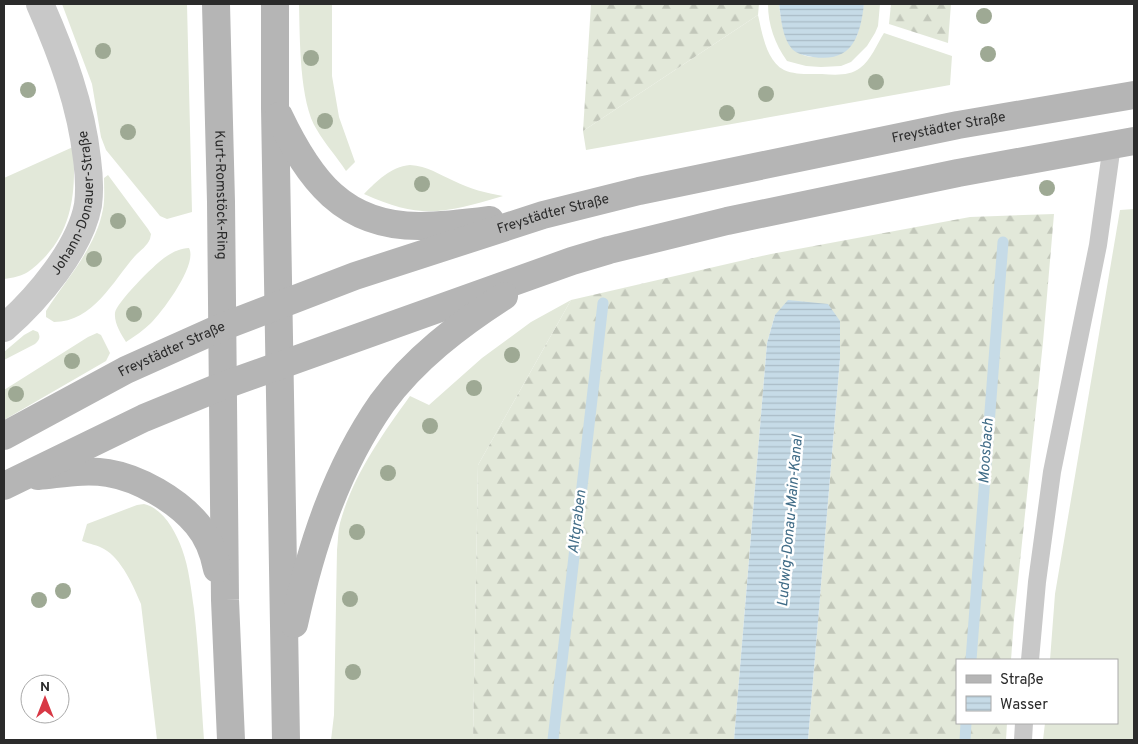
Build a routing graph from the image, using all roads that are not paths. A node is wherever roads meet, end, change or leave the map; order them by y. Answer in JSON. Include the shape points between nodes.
{"nodes":[{"id":1,"x":40,"y":4,"type":"edge"},
{"id":2,"x":216,"y":4,"type":"edge"},
{"id":3,"x":275,"y":4,"type":"edge"},
{"id":4,"x":1134,"y":95,"type":"edge"},
{"id":5,"x":275,"y":108,"type":"junction"},
{"id":6,"x":1123,"y":143,"type":"edge"},
{"id":7,"x":543,"y":215,"type":"junction"},
{"id":8,"x":572,"y":261,"type":"junction"},
{"id":9,"x":278,"y":305,"type":"junction"},
{"id":10,"x":222,"y":326,"type":"junction"},
{"id":11,"x":4,"y":328,"type":"edge"},
{"id":12,"x":280,"y":365,"type":"junction"},
{"id":13,"x":222,"y":386,"type":"junction"},
{"id":14,"x":4,"y":436,"type":"edge"},
{"id":15,"x":10,"y":483,"type":"edge"},
{"id":16,"x":224,"y":600,"type":"junction"},
{"id":17,"x":1030,"y":659,"type":"edge"},
{"id":18,"x":284,"y":677,"type":"junction"},
{"id":19,"x":1024,"y":724,"type":"edge"},
{"id":20,"x":231,"y":740,"type":"edge"},
{"id":21,"x":286,"y":740,"type":"edge"},
{"id":22,"x":1023,"y":740,"type":"edge"}],
"edges":[{"from":1,"to":11,"type":"street","name":"Johann-Donauer-Straße","via":[[59,48],[80,117],[89,176],[88,204],[81,229],[53,274],[36,297]]},
{"from":2,"to":10,"type":"main road","name":"Kurt-Romstöck-Ring"},
{"from":3,"to":5,"type":"main road"},
{"from":4,"to":7,"type":"main road","name":"Freystädter Straße","via":[[942,128],[649,189]]},
{"from":5,"to":7,"type":"main road","via":[[295,150],[315,178],[340,203],[357,213],[378,221],[420,226]]},
{"from":5,"to":9,"type":"main road"},
{"from":6,"to":8,"type":"main road","via":[[727,221]]},
{"from":6,"to":17,"type":"lane","via":[[1098,245],[1052,472]]},
{"from":7,"to":9,"type":"main road","name":"Freystädter Straße","via":[[355,276]]},
{"from":8,"to":12,"type":"main road"},
{"from":8,"to":18,"type":"main road","via":[[510,292],[456,328],[383,402],[333,492],[298,602]]},
{"from":9,"to":10,"type":"main road","name":"Freystädter Straße"},
{"from":9,"to":12,"type":"main road"},
{"from":10,"to":13,"type":"main road","name":"Kurt-Romstöck-Ring"},
{"from":10,"to":14,"type":"main road","name":"Freystädter Straße","via":[[126,370]]},
{"from":12,"to":13,"type":"main road"},
{"from":12,"to":18,"type":"main road"},
{"from":13,"to":15,"type":"main road","via":[[135,422]]},
{"from":13,"to":16,"type":"main road","name":"Kurt-Romstöck-Ring"},
{"from":15,"to":16,"type":"main road","via":[[95,472],[119,475],[158,492],[197,523],[207,538]]},
{"from":16,"to":20,"type":"main road"},
{"from":18,"to":21,"type":"main road"},
{"from":19,"to":22,"type":"lane"}]}
